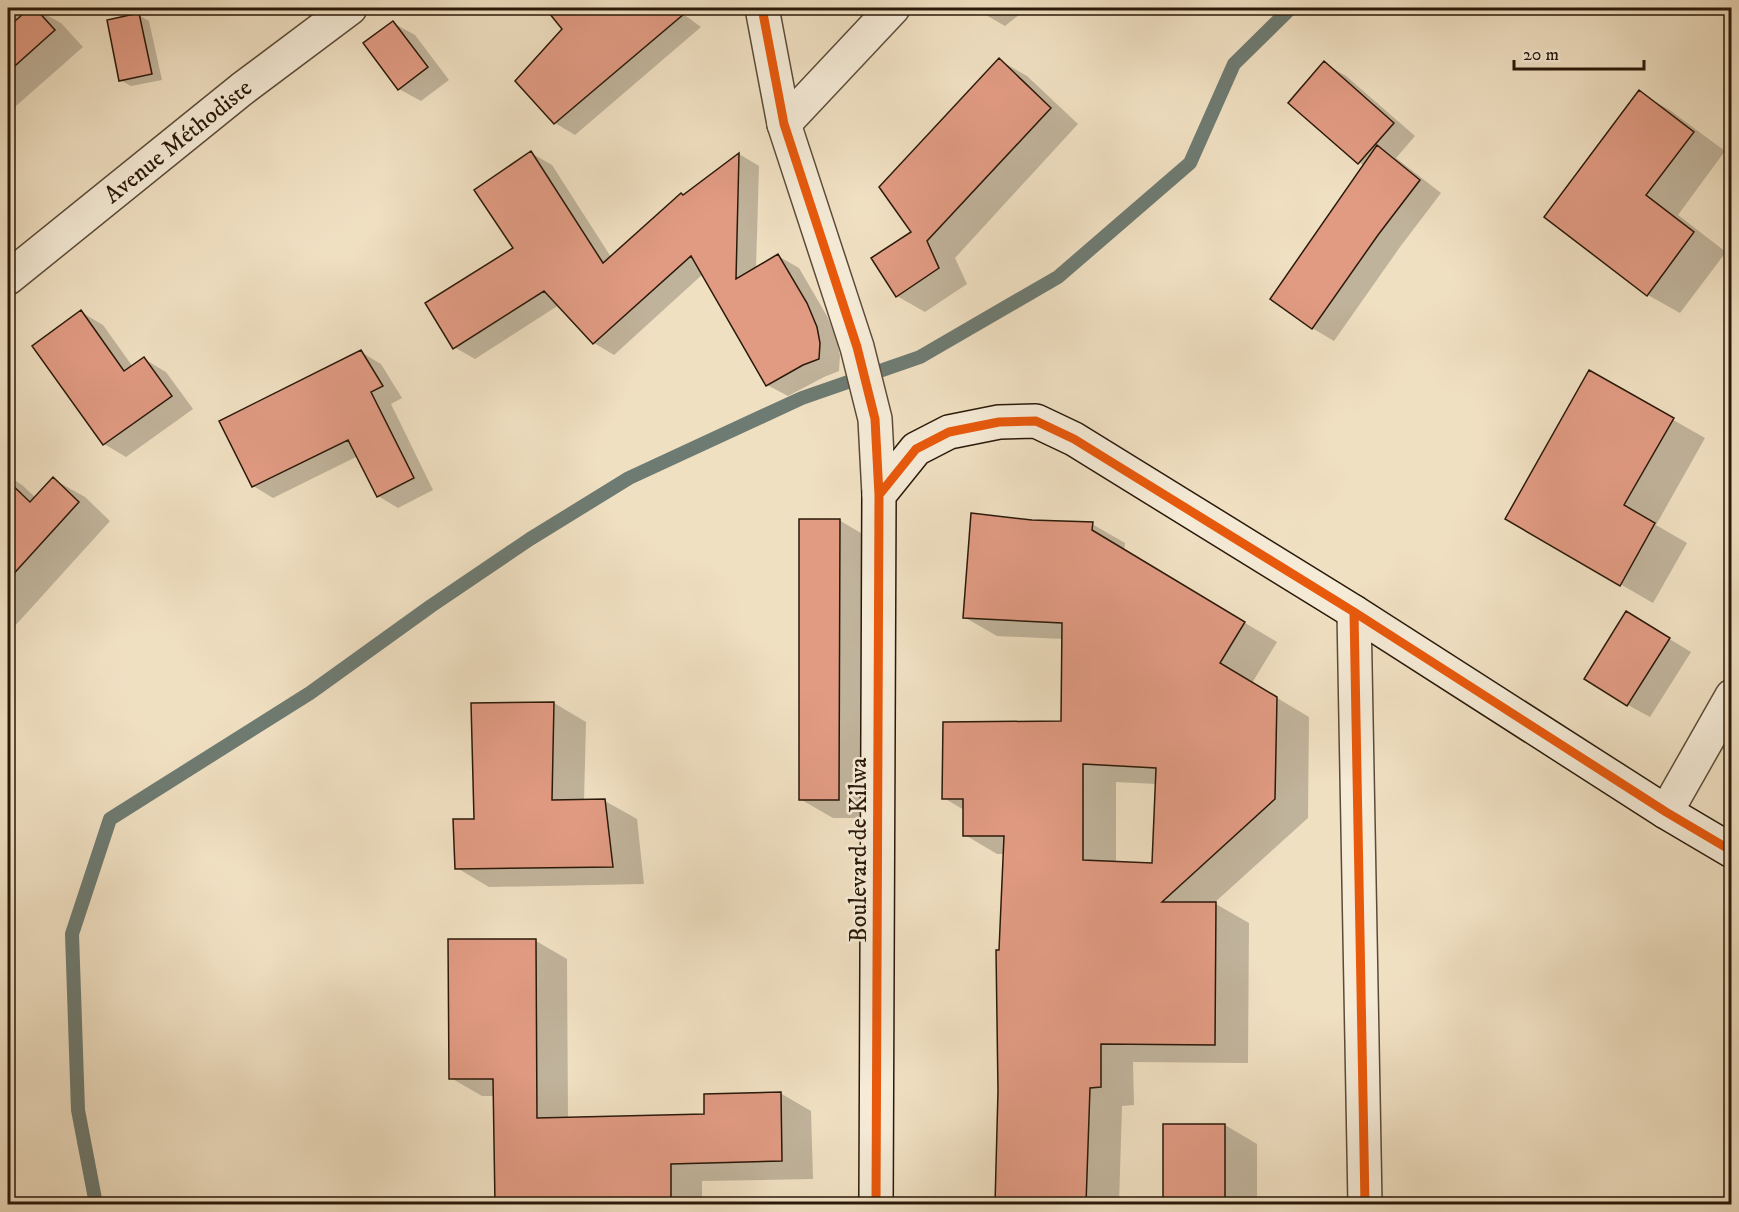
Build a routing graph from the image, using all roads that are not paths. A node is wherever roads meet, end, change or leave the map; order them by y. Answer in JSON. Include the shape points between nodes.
{"nodes":[{"id":1,"x":350,"y":8,"type":"edge"},
{"id":2,"x":762,"y":8,"type":"edge"},
{"id":3,"x":893,"y":8,"type":"edge"},
{"id":4,"x":784,"y":124,"type":"junction"},
{"id":5,"x":8,"y":278,"type":"edge"},
{"id":6,"x":879,"y":495,"type":"junction"},
{"id":7,"x":1354,"y":612,"type":"junction"},
{"id":8,"x":1731,"y":696,"type":"edge"},
{"id":9,"x":1666,"y":812,"type":"junction"},
{"id":10,"x":1731,"y":851,"type":"edge"},
{"id":11,"x":876,"y":1204,"type":"edge"},
{"id":12,"x":1365,"y":1204,"type":"edge"}],
"edges":[{"from":1,"to":5,"type":"street","name":"Avenue Méthodiste","via":[[242,89]]},
{"from":2,"to":4,"type":"street","name":"Boulevard de Kilwa"},
{"from":3,"to":4,"type":"street"},
{"from":4,"to":6,"type":"street","name":"Boulevard de Kilwa","via":[[857,347],[875,418]]},
{"from":6,"to":7,"type":"street","via":[[916,448],[949,432],[999,422],[1036,421],[1074,439]]},
{"from":6,"to":11,"type":"street","name":"Boulevard de Kilwa"},
{"from":7,"to":9,"type":"street"},
{"from":7,"to":12,"type":"street"},
{"from":8,"to":9,"type":"street"},
{"from":9,"to":10,"type":"street"}]}
